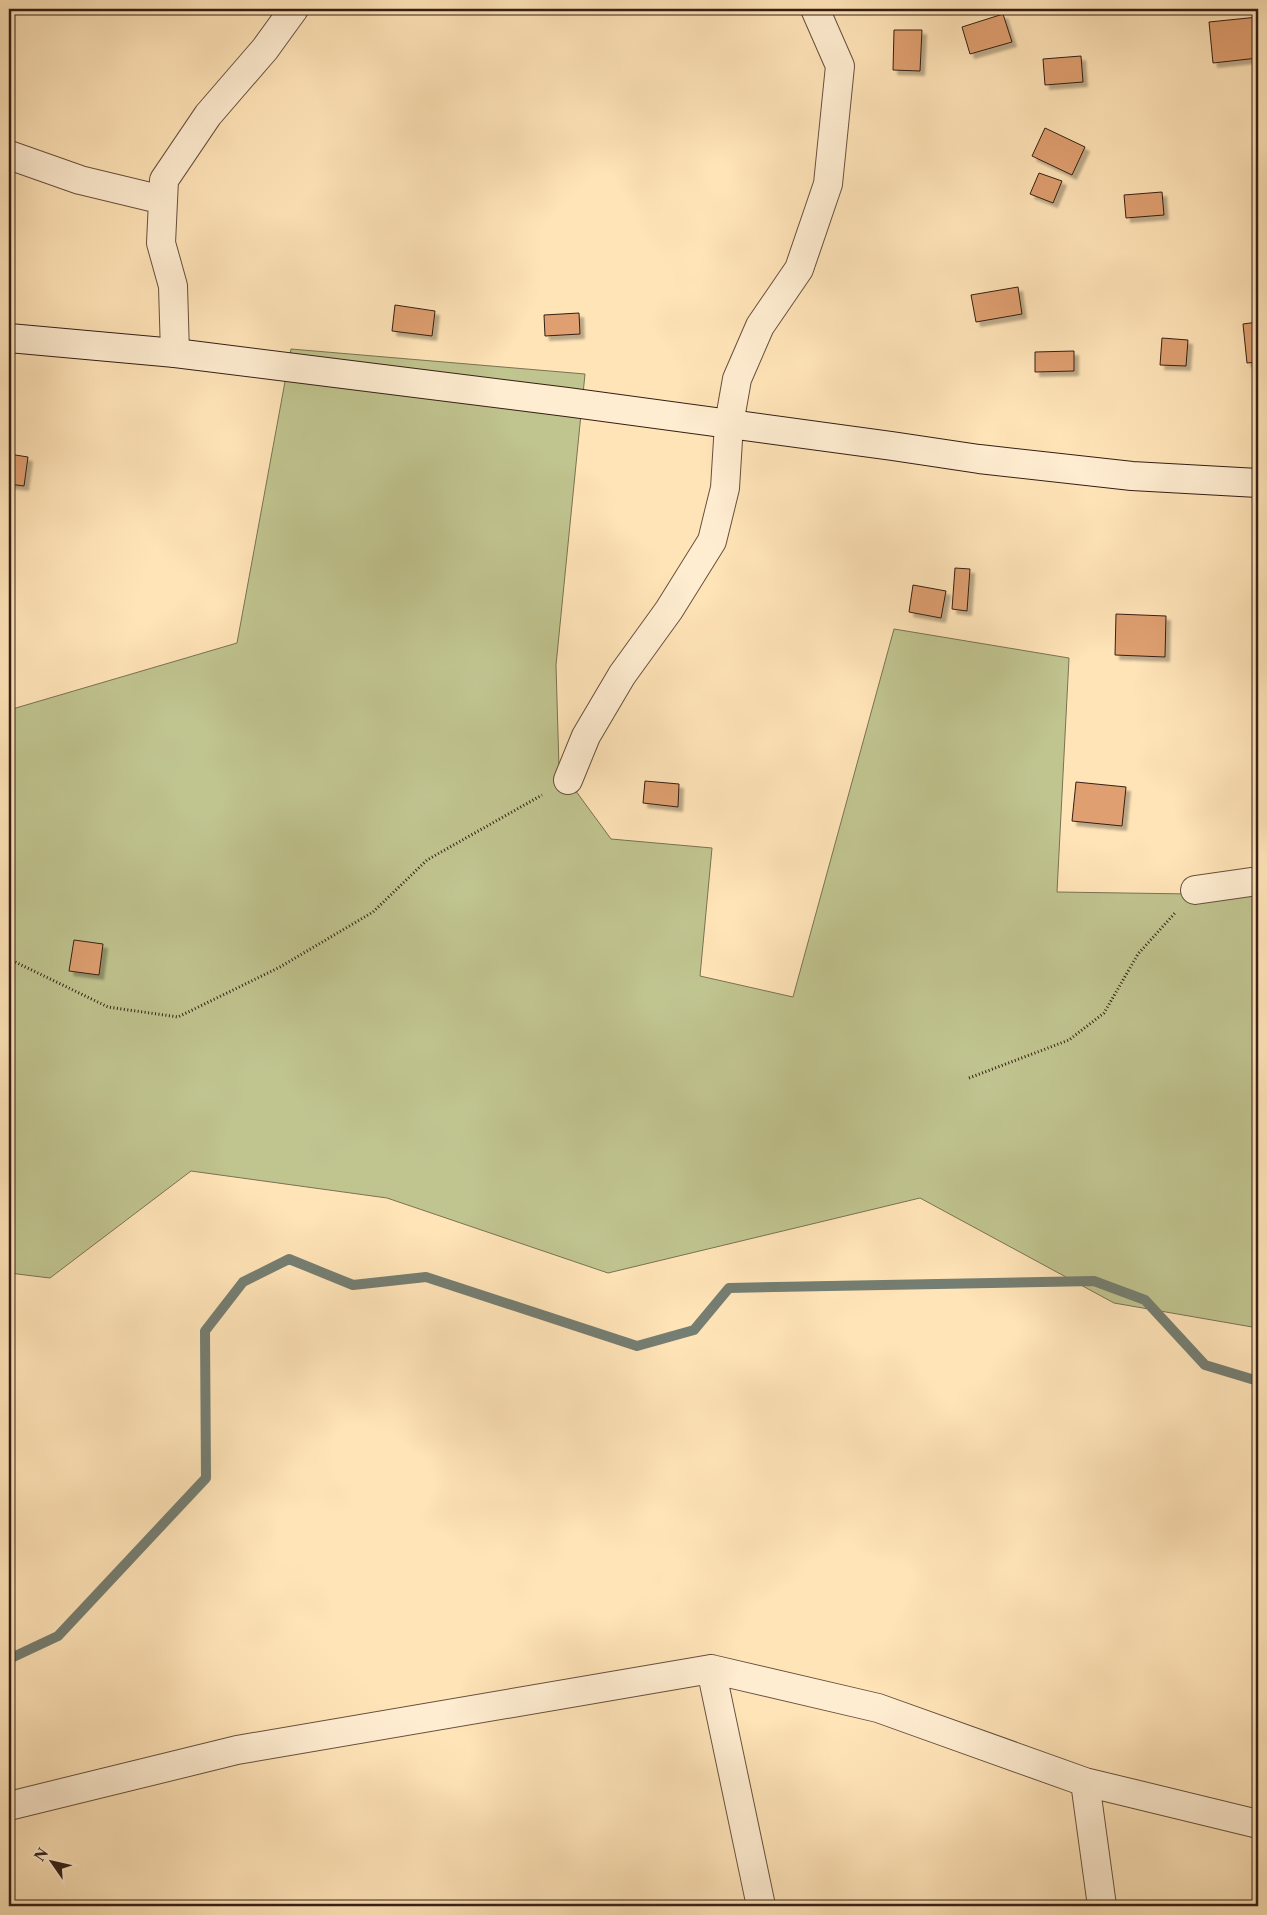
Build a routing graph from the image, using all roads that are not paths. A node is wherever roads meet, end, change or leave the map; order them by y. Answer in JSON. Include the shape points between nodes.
{"nodes":[{"id":1,"x":294,"y":9,"type":"edge"},
{"id":2,"x":815,"y":9,"type":"edge"},
{"id":3,"x":9,"y":155,"type":"edge"},
{"id":4,"x":162,"y":200,"type":"junction"},
{"id":5,"x":9,"y":338,"type":"edge"},
{"id":6,"x":174,"y":353,"type":"junction"},
{"id":7,"x":730,"y":424,"type":"junction"},
{"id":8,"x":1258,"y":483,"type":"edge"},
{"id":9,"x":568,"y":780,"type":"road end"},
{"id":10,"x":1258,"y":882,"type":"edge"},
{"id":11,"x":1195,"y":890,"type":"road end"},
{"id":12,"x":711,"y":1669,"type":"junction"},
{"id":13,"x":1084,"y":1782,"type":"junction"},
{"id":14,"x":9,"y":1806,"type":"edge"},
{"id":15,"x":1258,"y":1824,"type":"edge"},
{"id":16,"x":760,"y":1906,"type":"edge"},
{"id":17,"x":1102,"y":1906,"type":"edge"}],
"edges":[{"from":1,"to":4,"type":"street","via":[[203,123],[164,180]]},
{"from":2,"to":7,"type":"street","via":[[840,66],[828,184],[799,269],[760,326],[737,379]]},
{"from":3,"to":4,"type":"street","via":[[80,180]]},
{"from":4,"to":6,"type":"street","via":[[161,243],[173,286]]},
{"from":5,"to":6,"type":"street"},
{"from":6,"to":7,"type":"street"},
{"from":7,"to":8,"type":"street","via":[[979,460],[1132,476]]},
{"from":7,"to":9,"type":"street","via":[[725,488],[712,541],[669,610],[622,675],[586,736]]},
{"from":10,"to":11,"type":"street"},
{"from":12,"to":13,"type":"street","via":[[878,1708]]},
{"from":12,"to":14,"type":"street","via":[[237,1750]]},
{"from":12,"to":16,"type":"street"},
{"from":13,"to":15,"type":"street"},
{"from":13,"to":17,"type":"street"}]}
